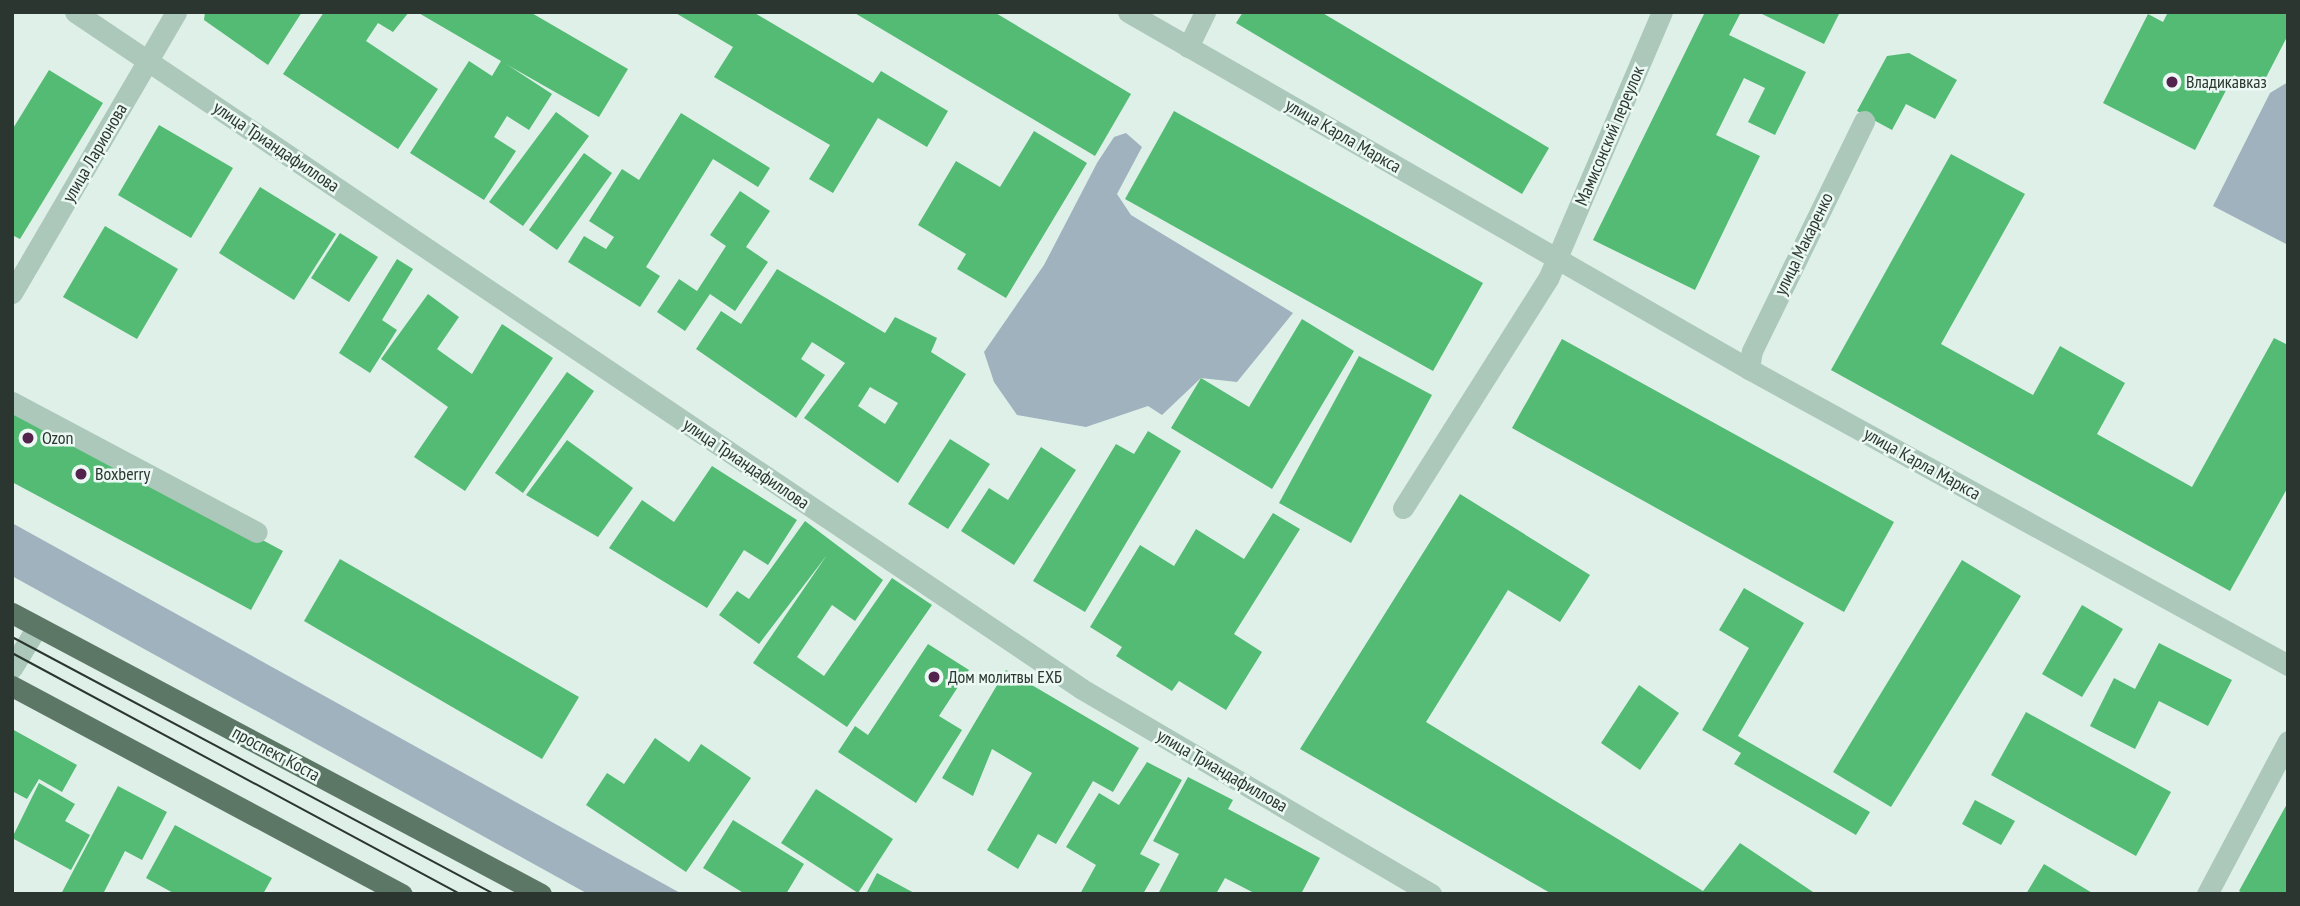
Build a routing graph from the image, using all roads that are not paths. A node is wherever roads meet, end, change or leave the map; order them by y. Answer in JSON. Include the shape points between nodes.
{"nodes":[{"id":1,"x":75,"y":12,"type":"edge"},
{"id":2,"x":176,"y":12,"type":"edge"},
{"id":3,"x":1128,"y":12,"type":"edge"},
{"id":4,"x":1205,"y":12,"type":"edge"},
{"id":5,"x":1662,"y":12,"type":"edge"},
{"id":6,"x":1188,"y":47,"type":"junction"},
{"id":7,"x":148,"y":61,"type":"junction"},
{"id":8,"x":1864,"y":121,"type":"dead end"},
{"id":9,"x":1558,"y":259,"type":"junction"},
{"id":10,"x":12,"y":293,"type":"edge"},
{"id":11,"x":1749,"y":369,"type":"junction"},
{"id":12,"x":12,"y":402,"type":"edge"},
{"id":13,"x":1403,"y":508,"type":"dead end"},
{"id":14,"x":257,"y":532,"type":"dead end"},
{"id":15,"x":12,"y":613,"type":"edge"},
{"id":16,"x":37,"y":627,"type":"junction"},
{"id":17,"x":2288,"y":665,"type":"edge"},
{"id":18,"x":12,"y":668,"type":"edge"},
{"id":19,"x":12,"y":686,"type":"edge"},
{"id":20,"x":2288,"y":741,"type":"edge"},
{"id":21,"x":402,"y":894,"type":"edge"},
{"id":22,"x":541,"y":894,"type":"edge"},
{"id":23,"x":1431,"y":894,"type":"edge"},
{"id":24,"x":2207,"y":894,"type":"edge"}],
"edges":[{"from":1,"to":7,"type":"street","name":"улица Триандафиллова"},
{"from":2,"to":7,"type":"street","name":"улица Ларионова"},
{"from":3,"to":6,"type":"street","name":"улица Карла Маркса"},
{"from":4,"to":6,"type":"street"},
{"from":5,"to":9,"type":"street","name":"Мамисонский переулок"},
{"from":6,"to":9,"type":"street","name":"улица Карла Маркса"},
{"from":7,"to":10,"type":"street","name":"улица Ларионова"},
{"from":7,"to":23,"type":"street","name":"улица Триандафиллова","via":[[1082,689]]},
{"from":8,"to":11,"type":"street","name":"улица Макаренко","via":[[1752,351]]},
{"from":9,"to":11,"type":"street","name":"улица Карла Маркса"},
{"from":9,"to":13,"type":"street"},
{"from":11,"to":17,"type":"street","name":"улица Карла Маркса"},
{"from":12,"to":14,"type":"street"},
{"from":15,"to":16,"type":"main road","name":"проспект Коста"},
{"from":16,"to":18,"type":"street"},
{"from":16,"to":22,"type":"main road","name":"проспект Коста"},
{"from":19,"to":21,"type":"main road"},
{"from":20,"to":24,"type":"street"}]}
